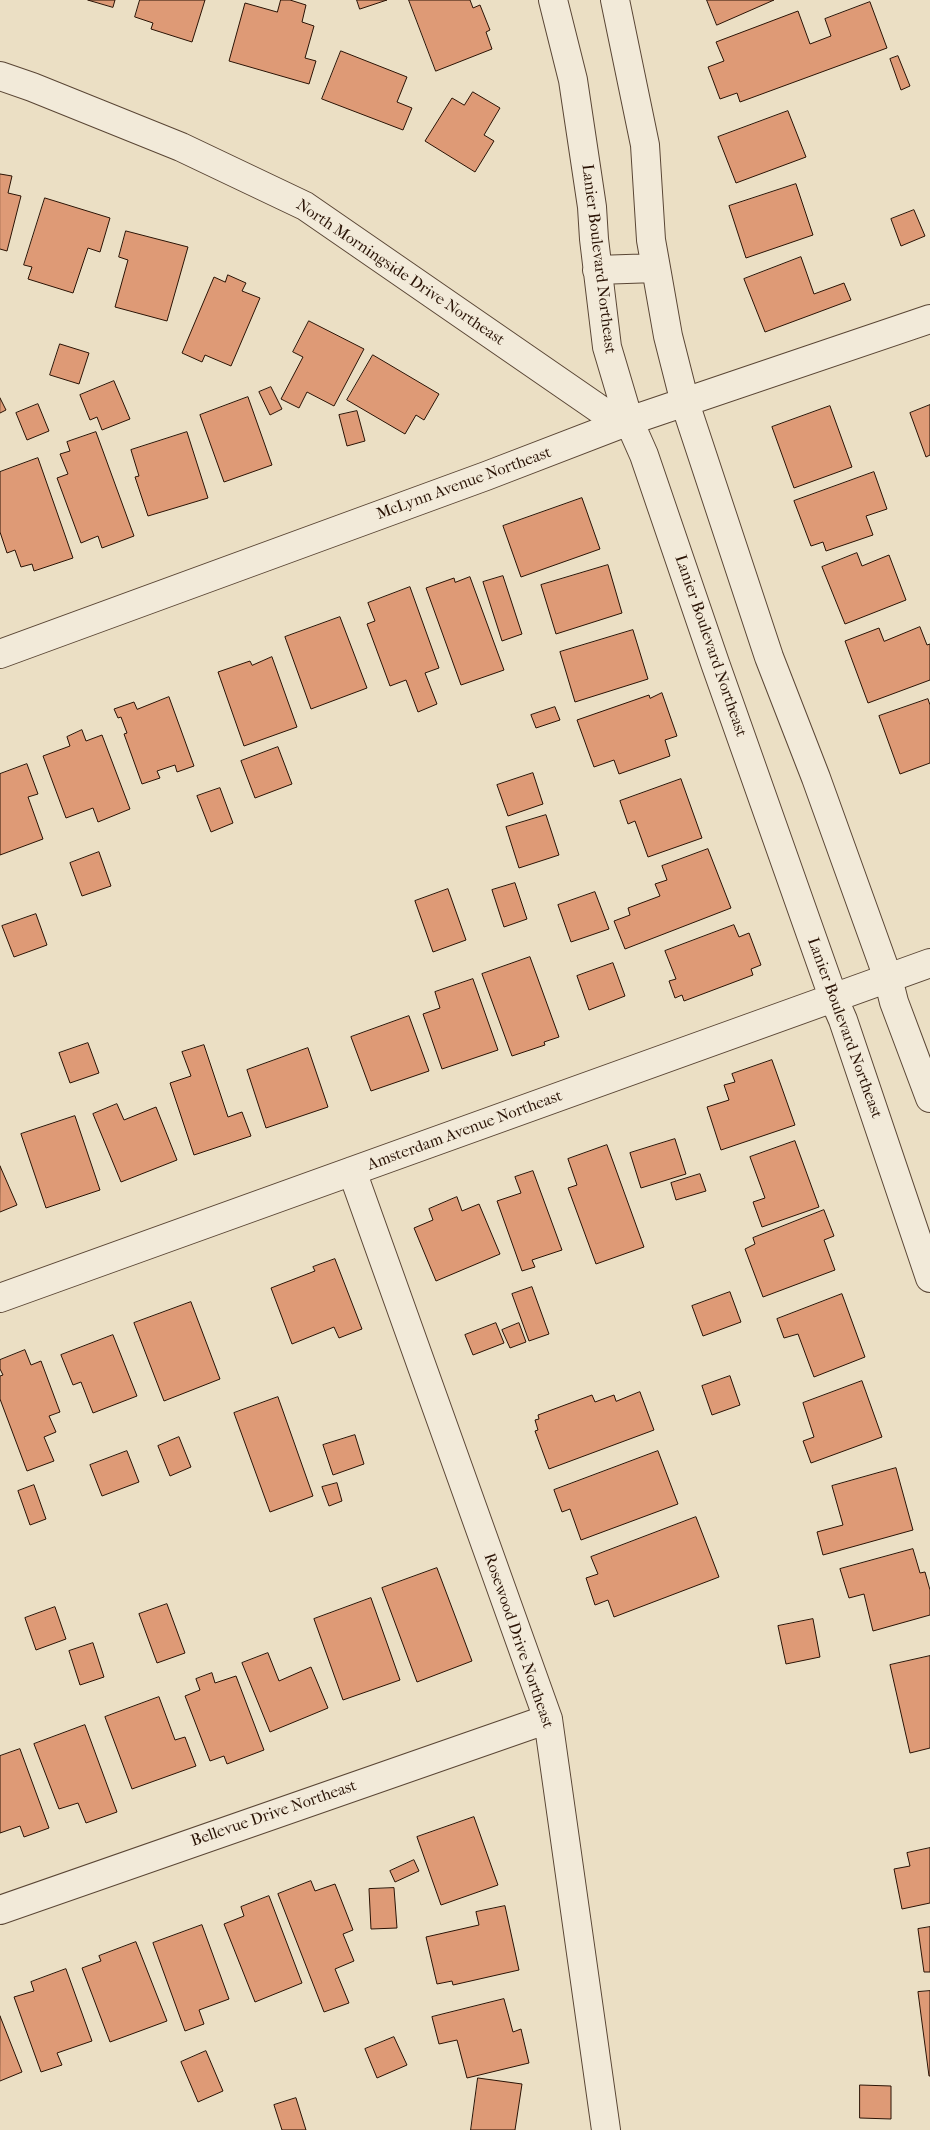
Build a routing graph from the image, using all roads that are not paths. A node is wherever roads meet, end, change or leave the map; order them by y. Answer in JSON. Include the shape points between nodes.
{"nodes":[{"id":1,"x":553,"y":0,"type":"edge"},
{"id":2,"x":615,"y":0,"type":"edge"},
{"id":3,"x":0,"y":76,"type":"edge"},
{"id":4,"x":656,"y":268,"type":"junction"},
{"id":5,"x":597,"y":270,"type":"junction"},
{"id":6,"x":930,"y":319,"type":"edge"},
{"id":7,"x":685,"y":403,"type":"junction"},
{"id":8,"x":625,"y":423,"type":"junction"},
{"id":9,"x":0,"y":654,"type":"edge"},
{"id":10,"x":930,"y":963,"type":"edge"},
{"id":11,"x":888,"y":978,"type":"junction"},
{"id":12,"x":833,"y":997,"type":"junction"},
{"id":13,"x":930,"y":1098,"type":"edge"},
{"id":14,"x":352,"y":1172,"type":"junction"},
{"id":15,"x":930,"y":1278,"type":"edge"},
{"id":16,"x":0,"y":1298,"type":"edge"},
{"id":17,"x":548,"y":1719,"type":"junction"},
{"id":18,"x":0,"y":1910,"type":"edge"},
{"id":19,"x":606,"y":2130,"type":"edge"}],
"edges":[{"from":1,"to":5,"type":"street","name":"Lanier Boulevard Northeast","via":[[573,80],[592,207]]},
{"from":2,"to":4,"type":"street","via":[[645,144],[651,240]]},
{"from":3,"to":8,"type":"street","name":"North Morningside Drive Northeast","via":[[181,147],[305,206]]},
{"from":4,"to":5,"type":"street"},
{"from":4,"to":7,"type":"street","via":[[668,336]]},
{"from":5,"to":8,"type":"street","name":"Lanier Boulevard Northeast","via":[[607,348]]},
{"from":6,"to":7,"type":"street","name":"McLynn Avenue Northeast"},
{"from":7,"to":8,"type":"street","name":"McLynn Avenue Northeast"},
{"from":7,"to":11,"type":"street","via":[[769,657]]},
{"from":8,"to":9,"type":"street","name":"McLynn Avenue Northeast"},
{"from":8,"to":12,"type":"street","name":"Lanier Boulevard Northeast","via":[[644,455]]},
{"from":10,"to":11,"type":"street","name":"Amsterdam Avenue Northeast"},
{"from":11,"to":12,"type":"street","name":"Amsterdam Avenue Northeast"},
{"from":11,"to":13,"type":"street"},
{"from":12,"to":14,"type":"street","name":"Amsterdam Avenue Northeast"},
{"from":12,"to":15,"type":"street","name":"Lanier Boulevard Northeast"},
{"from":14,"to":16,"type":"street","name":"Amsterdam Avenue Northeast"},
{"from":14,"to":17,"type":"street","name":"Rosewood Drive Northeast"},
{"from":17,"to":18,"type":"street","name":"Bellevue Drive Northeast"},
{"from":17,"to":19,"type":"street","name":"Rosewood Drive Northeast"}]}
